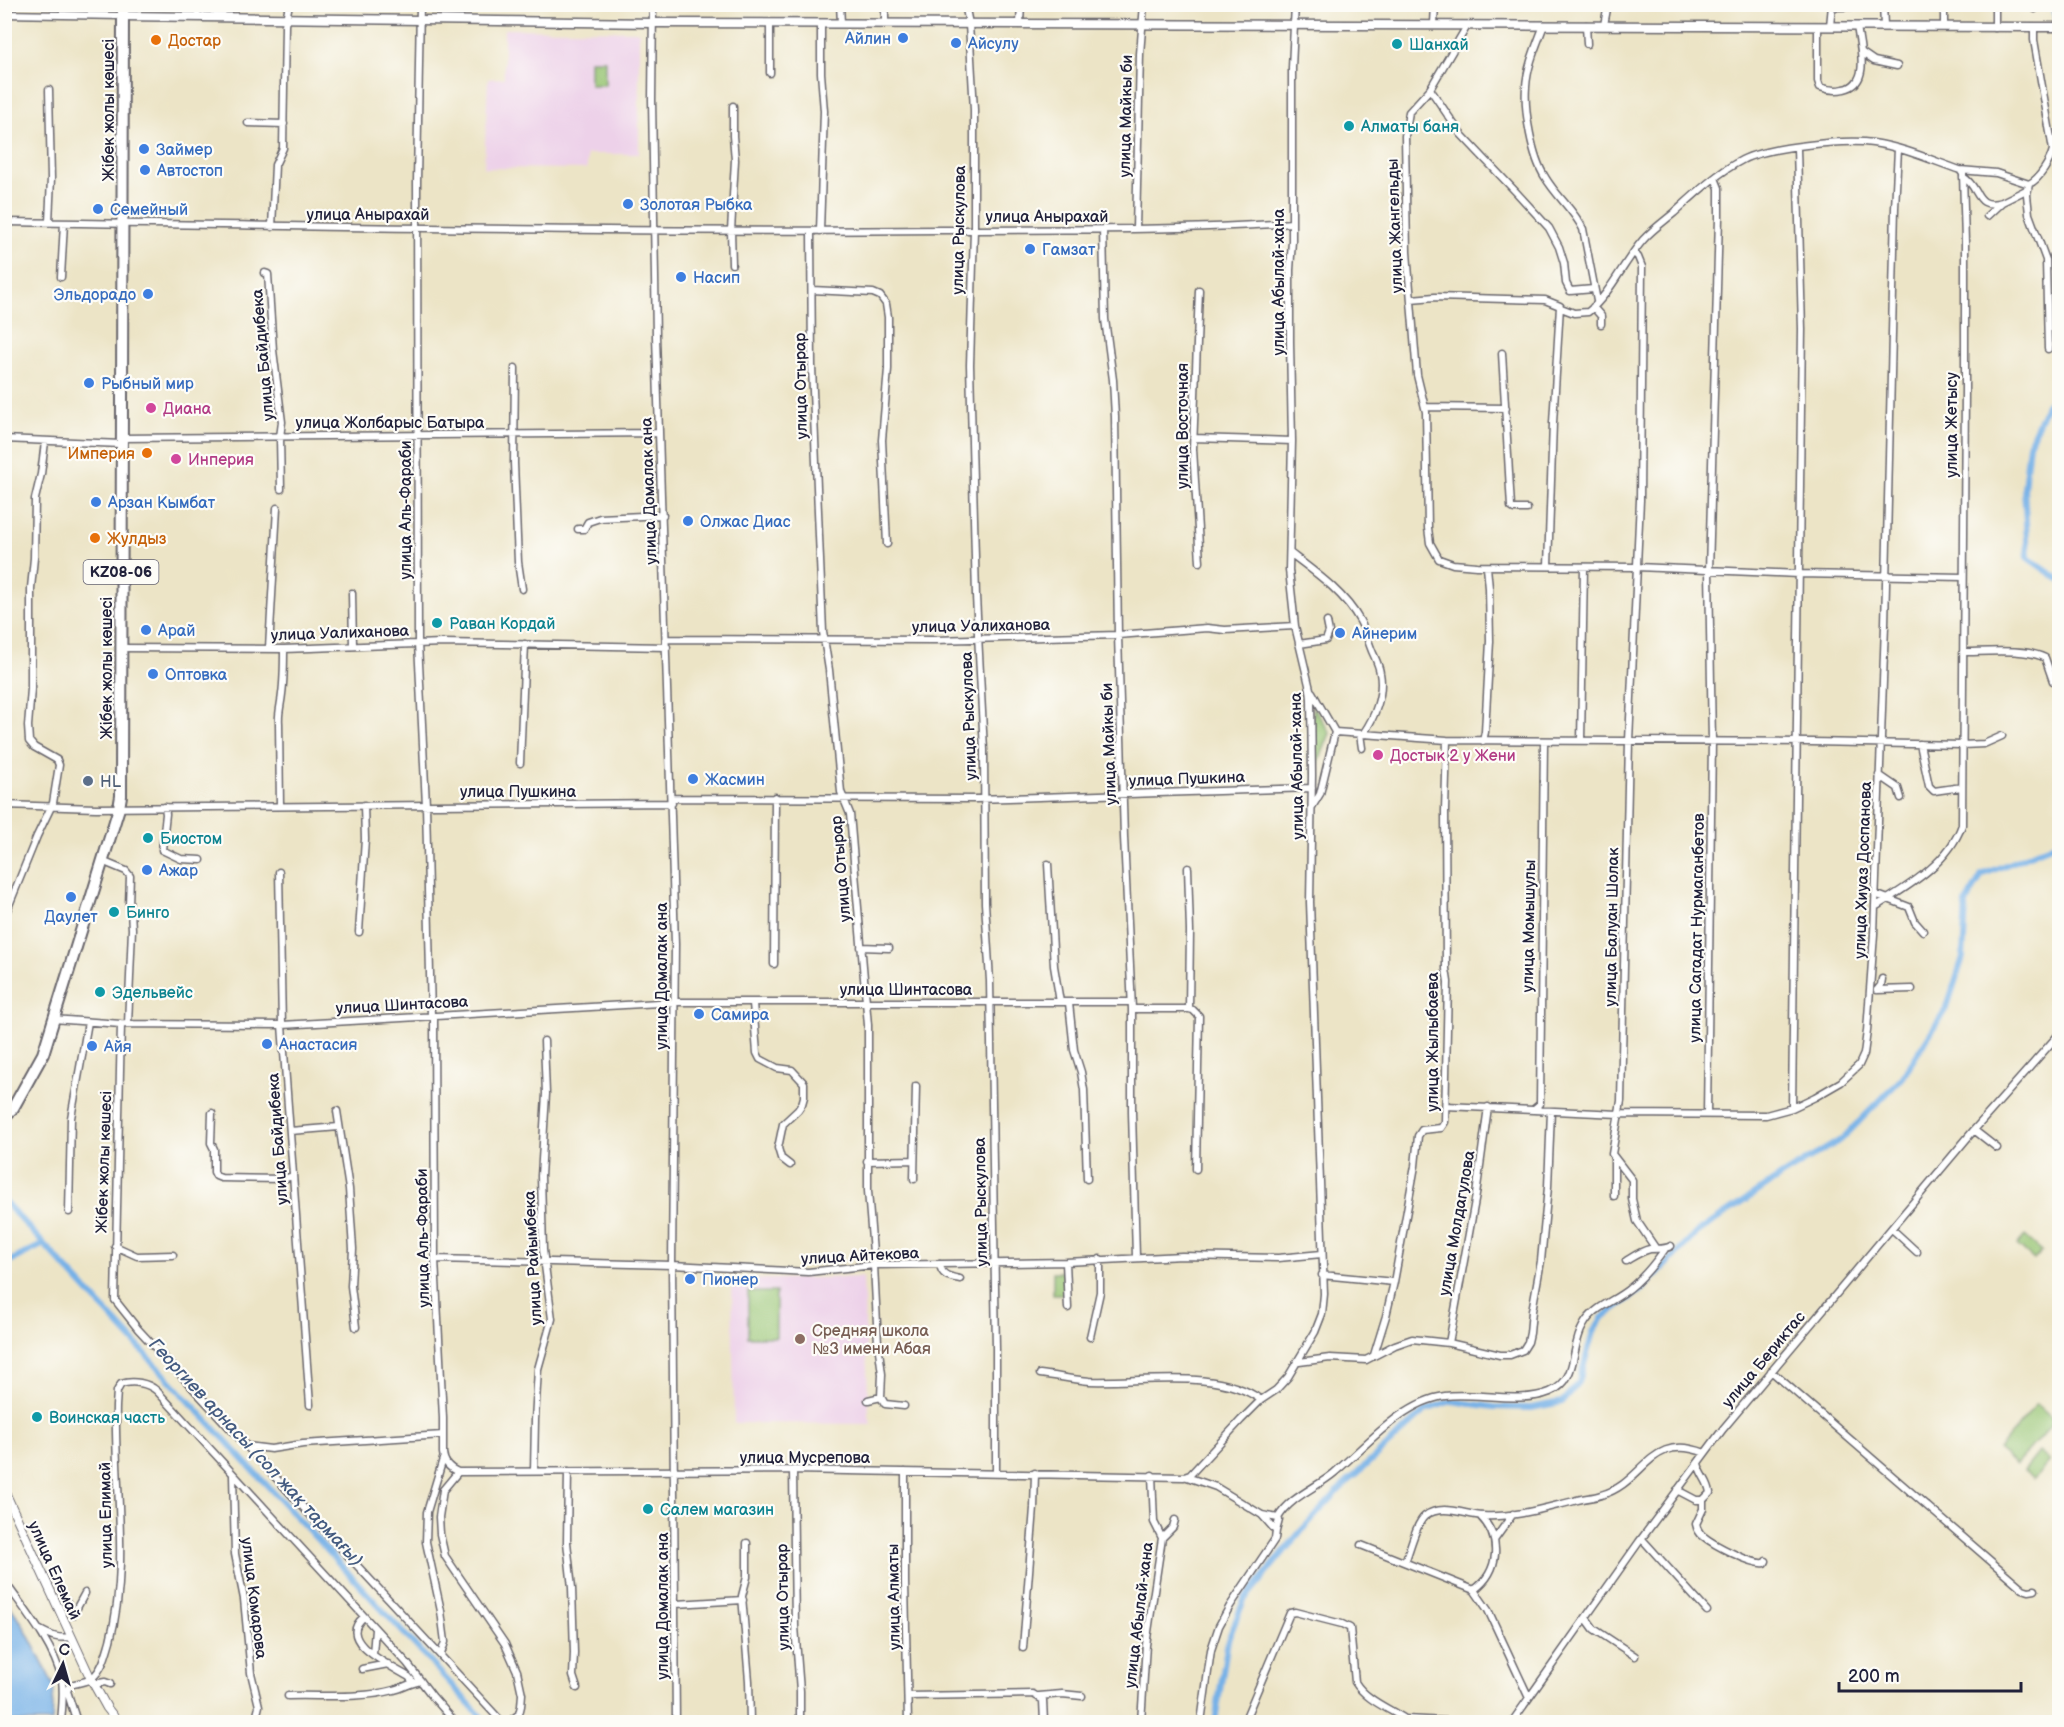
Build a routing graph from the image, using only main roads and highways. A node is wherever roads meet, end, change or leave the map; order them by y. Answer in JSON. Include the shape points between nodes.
{"nodes":[{"id":1,"x":123,"y":10,"type":"edge"},
{"id":2,"x":2060,"y":27,"type":"edge"},
{"id":3,"x":4,"y":1117,"type":"edge"}],
"edges":[{"from":1,"to":2,"type":"main road","via":[[286,19],[653,23]]},
{"from":1,"to":3,"type":"highway","name":"Жібек жолы көшесі","number":"KZ08-06","via":[[121,796],[43,1054]]}]}
